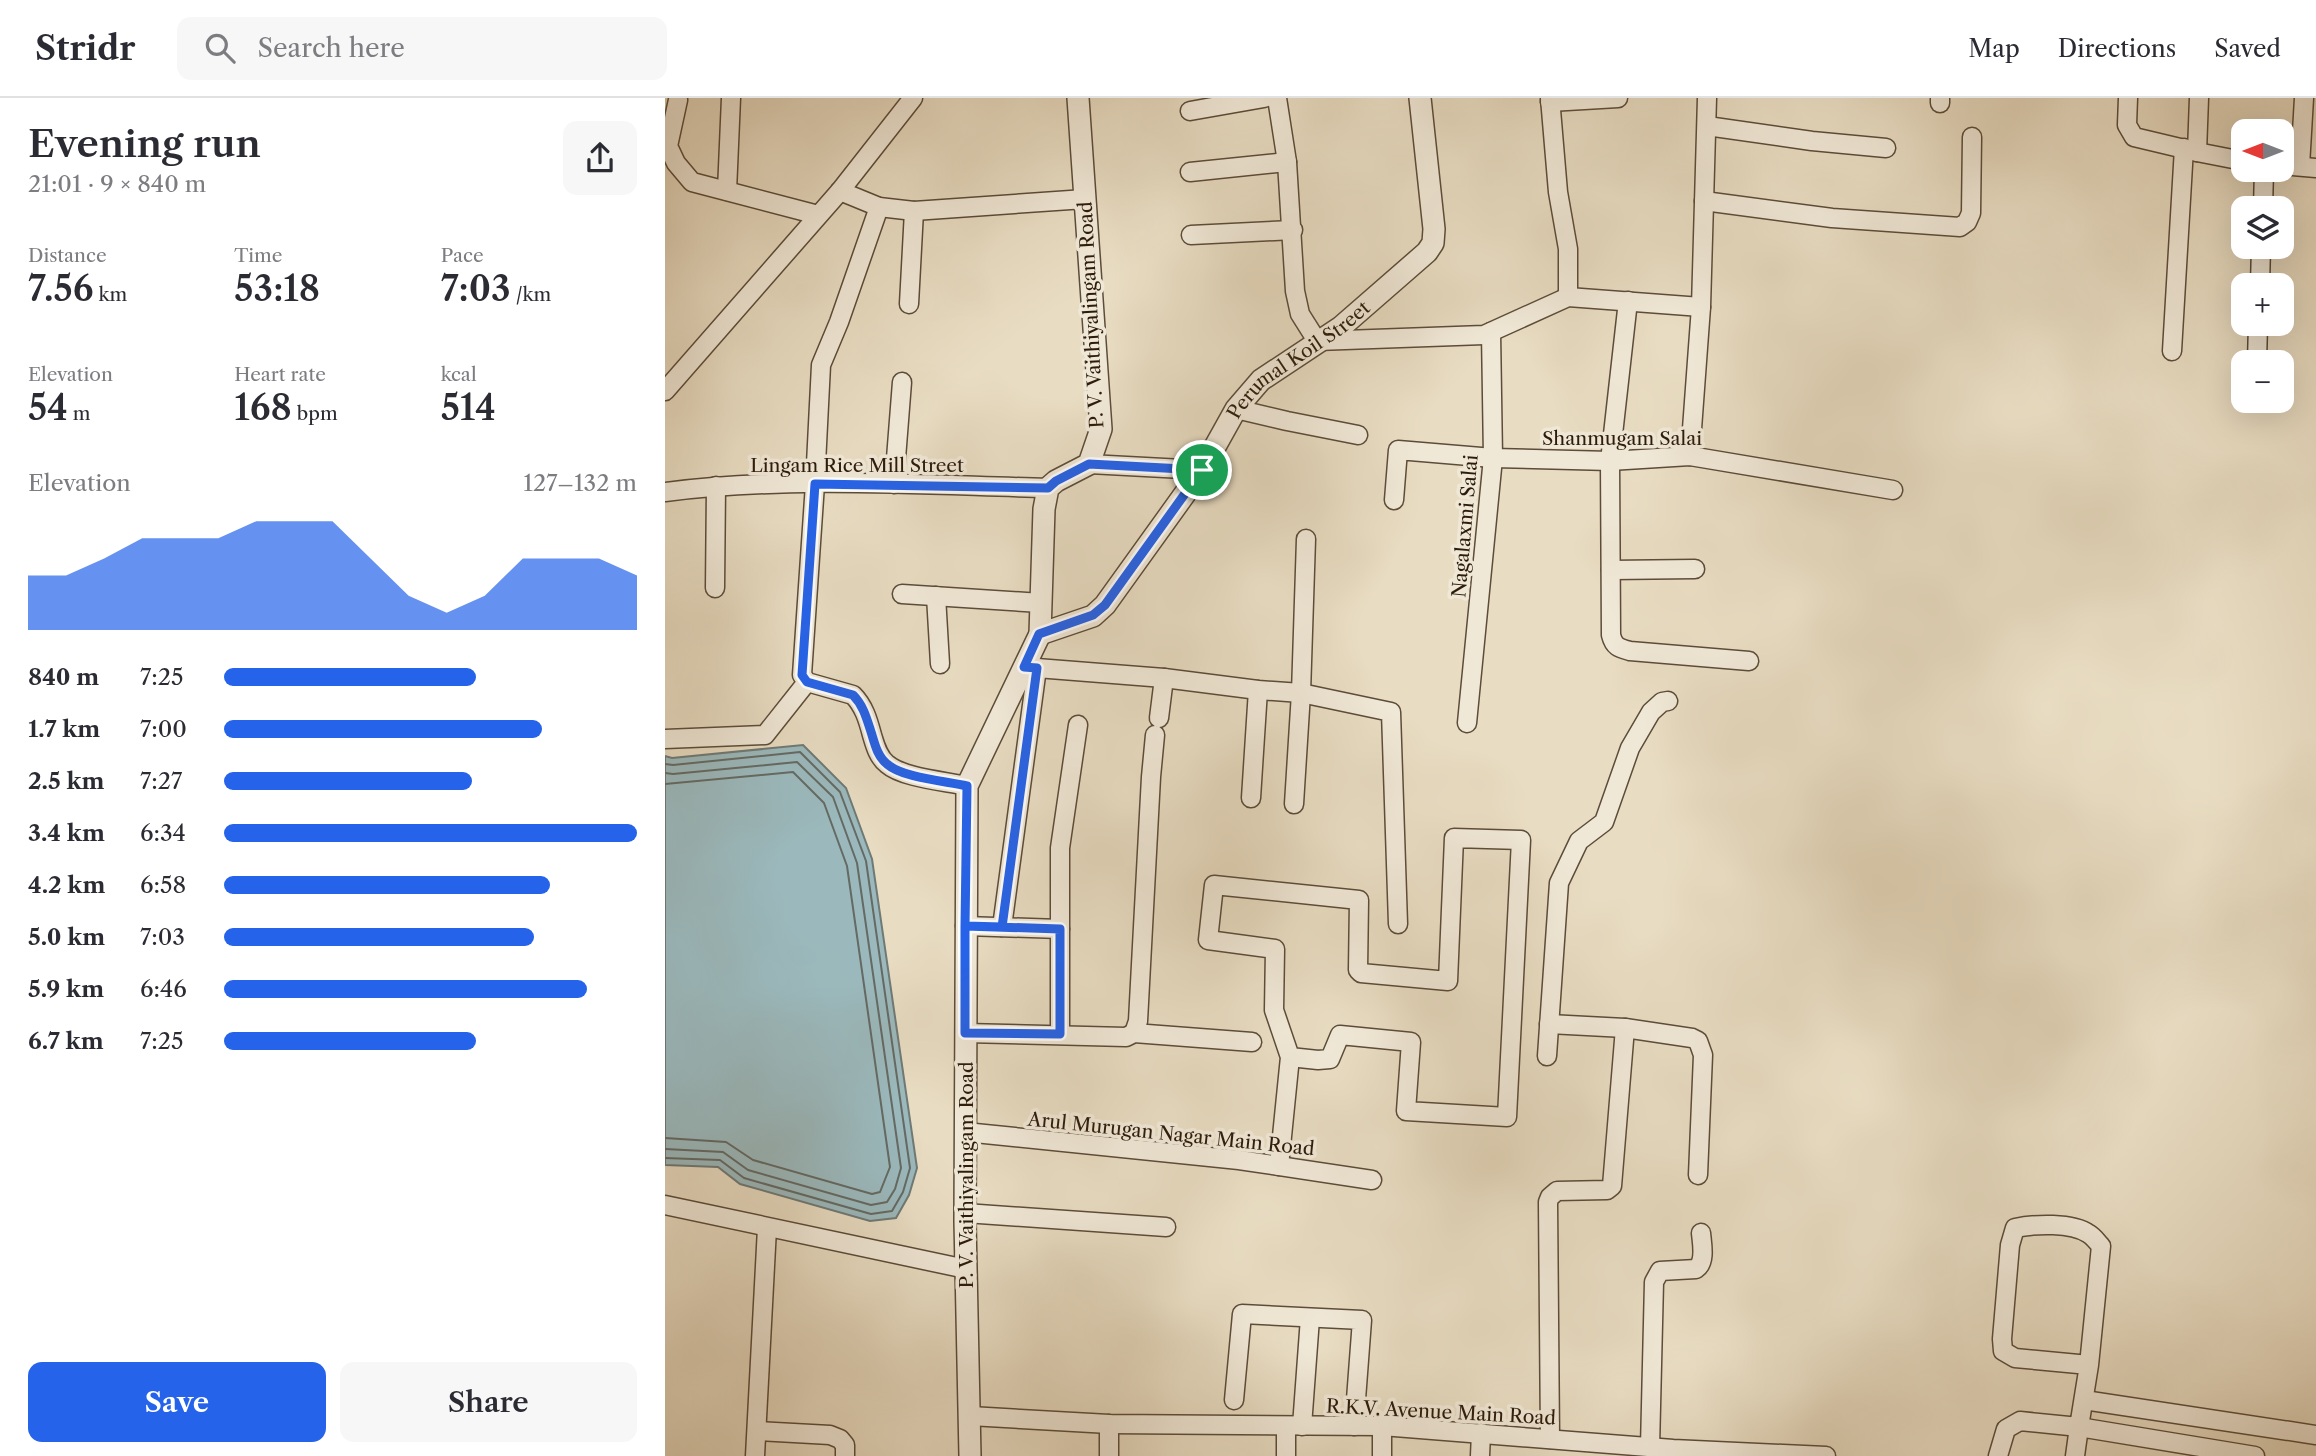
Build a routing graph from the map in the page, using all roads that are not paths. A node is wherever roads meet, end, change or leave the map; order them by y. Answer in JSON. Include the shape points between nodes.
{"nodes":[{"id":1,"x":731,"y":98,"type":"edge"},
{"id":2,"x":913,"y":98,"type":"edge"},
{"id":3,"x":1078,"y":98,"type":"edge"},
{"id":4,"x":1264,"y":98,"type":"edge"},
{"id":5,"x":1277,"y":98,"type":"edge"},
{"id":6,"x":1420,"y":98,"type":"edge"},
{"id":7,"x":1618,"y":98,"type":"edge"},
{"id":8,"x":1707,"y":98,"type":"edge"},
{"id":9,"x":2128,"y":98,"type":"edge"},
{"id":10,"x":2199,"y":98,"type":"edge"},
{"id":11,"x":2304,"y":98,"type":"edge"},
{"id":12,"x":678,"y":100,"type":"dead end"},
{"id":13,"x":1550,"y":100,"type":"edge"},
{"id":14,"x":1190,"y":111,"type":"dead end"},
{"id":15,"x":1707,"y":126,"type":"junction"},
{"id":16,"x":1972,"y":137,"type":"dead end"},
{"id":17,"x":667,"y":146,"type":"edge"},
{"id":18,"x":1886,"y":148,"type":"dead end"},
{"id":19,"x":2190,"y":150,"type":"junction"},
{"id":20,"x":2231,"y":159,"type":"edge"},
{"id":21,"x":1287,"y":162,"type":"junction"},
{"id":22,"x":2299,"y":166,"type":"edge"},
{"id":23,"x":1190,"y":172,"type":"dead end"},
{"id":24,"x":727,"y":191,"type":"junction"},
{"id":25,"x":840,"y":191,"type":"junction"},
{"id":26,"x":1085,"y":200,"type":"junction"},
{"id":27,"x":1704,"y":201,"type":"junction"},
{"id":28,"x":879,"y":207,"type":"junction"},
{"id":29,"x":915,"y":211,"type":"junction"},
{"id":30,"x":818,"y":215,"type":"junction"},
{"id":31,"x":1293,"y":230,"type":"junction"},
{"id":32,"x":1191,"y":235,"type":"dead end"},
{"id":33,"x":1568,"y":296,"type":"junction"},
{"id":34,"x":1628,"y":301,"type":"junction"},
{"id":35,"x":909,"y":304,"type":"dead end"},
{"id":36,"x":1701,"y":307,"type":"junction"},
{"id":37,"x":1491,"y":332,"type":"junction"},
{"id":38,"x":1317,"y":341,"type":"junction"},
{"id":39,"x":2172,"y":351,"type":"dead end"},
{"id":40,"x":902,"y":382,"type":"dead end"},
{"id":41,"x":666,"y":388,"type":"edge"},
{"id":42,"x":1236,"y":409,"type":"junction"},
{"id":43,"x":1358,"y":435,"type":"dead end"},
{"id":44,"x":1690,"y":456,"type":"junction"},
{"id":45,"x":1493,"y":458,"type":"junction"},
{"id":46,"x":1610,"y":461,"type":"junction"},
{"id":47,"x":1089,"y":464,"type":"junction"},
{"id":48,"x":1202,"y":470,"type":"junction"},
{"id":49,"x":815,"y":484,"type":"junction"},
{"id":50,"x":894,"y":484,"type":"junction"},
{"id":51,"x":716,"y":486,"type":"junction"},
{"id":52,"x":1048,"y":488,"type":"junction"},
{"id":53,"x":1893,"y":490,"type":"dead end"},
{"id":54,"x":665,"y":492,"type":"edge"},
{"id":55,"x":1394,"y":500,"type":"dead end"},
{"id":56,"x":1306,"y":539,"type":"dead end"},
{"id":57,"x":1695,"y":569,"type":"dead end"},
{"id":58,"x":1611,"y":570,"type":"junction"},
{"id":59,"x":715,"y":588,"type":"dead end"},
{"id":60,"x":902,"y":594,"type":"dead end"},
{"id":61,"x":936,"y":596,"type":"junction"},
{"id":62,"x":1041,"y":603,"type":"junction"},
{"id":63,"x":1039,"y":634,"type":"junction"},
{"id":64,"x":1749,"y":661,"type":"dead end"},
{"id":65,"x":940,"y":664,"type":"dead end"},
{"id":66,"x":1030,"y":667,"type":"junction"},
{"id":67,"x":1164,"y":678,"type":"junction"},
{"id":68,"x":807,"y":682,"type":"junction"},
{"id":69,"x":1258,"y":690,"type":"junction"},
{"id":70,"x":1301,"y":693,"type":"junction"},
{"id":71,"x":1668,"y":701,"type":"dead end"},
{"id":72,"x":1467,"y":723,"type":"dead end"},
{"id":73,"x":1078,"y":726,"type":"dead end"},
{"id":74,"x":665,"y":739,"type":"edge"},
{"id":75,"x":967,"y":786,"type":"junction"},
{"id":76,"x":1251,"y":798,"type":"dead end"},
{"id":77,"x":1294,"y":804,"type":"dead end"},
{"id":78,"x":1398,"y":923,"type":"dead end"},
{"id":79,"x":965,"y":926,"type":"junction"},
{"id":80,"x":1002,"y":927,"type":"junction"},
{"id":81,"x":1060,"y":929,"type":"junction"},
{"id":82,"x":1549,"y":1024,"type":"junction"},
{"id":83,"x":1625,"y":1028,"type":"junction"},
{"id":84,"x":1134,"y":1032,"type":"junction"},
{"id":85,"x":965,"y":1033,"type":"junction"},
{"id":86,"x":1060,"y":1034,"type":"junction"},
{"id":87,"x":1252,"y":1041,"type":"dead end"},
{"id":88,"x":1547,"y":1056,"type":"dead end"},
{"id":89,"x":1290,"y":1057,"type":"junction"},
{"id":90,"x":965,"y":1132,"type":"junction"},
{"id":91,"x":1279,"y":1166,"type":"junction"},
{"id":92,"x":1698,"y":1175,"type":"dead end"},
{"id":93,"x":1372,"y":1180,"type":"dead end"},
{"id":94,"x":665,"y":1205,"type":"edge"},
{"id":95,"x":965,"y":1213,"type":"junction"},
{"id":96,"x":1166,"y":1227,"type":"dead end"},
{"id":97,"x":767,"y":1228,"type":"junction"},
{"id":98,"x":1701,"y":1233,"type":"dead end"},
{"id":99,"x":966,"y":1269,"type":"junction"},
{"id":100,"x":1310,"y":1318,"type":"junction"},
{"id":101,"x":2089,"y":1366,"type":"junction"},
{"id":102,"x":1234,"y":1400,"type":"dead end"},
{"id":103,"x":2084,"y":1400,"type":"junction"},
{"id":104,"x":969,"y":1416,"type":"junction"},
{"id":105,"x":1109,"y":1424,"type":"junction"},
{"id":106,"x":1294,"y":1426,"type":"junction"},
{"id":107,"x":1354,"y":1426,"type":"junction"},
{"id":108,"x":1382,"y":1426,"type":"junction"},
{"id":109,"x":2080,"y":1427,"type":"junction"},
{"id":110,"x":757,"y":1431,"type":"junction"},
{"id":111,"x":1481,"y":1433,"type":"junction"},
{"id":112,"x":2316,"y":1435,"type":"edge"},
{"id":113,"x":1550,"y":1439,"type":"junction"},
{"id":114,"x":1650,"y":1447,"type":"junction"},
{"id":115,"x":1584,"y":1449,"type":"edge"},
{"id":116,"x":1672,"y":1452,"type":"edge"},
{"id":117,"x":1766,"y":1454,"type":"edge"},
{"id":118,"x":755,"y":1456,"type":"edge"},
{"id":119,"x":845,"y":1456,"type":"edge"},
{"id":120,"x":970,"y":1456,"type":"edge"},
{"id":121,"x":1109,"y":1456,"type":"edge"},
{"id":122,"x":1286,"y":1456,"type":"edge"},
{"id":123,"x":1382,"y":1456,"type":"edge"},
{"id":124,"x":1480,"y":1456,"type":"edge"},
{"id":125,"x":1826,"y":1456,"type":"edge"},
{"id":126,"x":1998,"y":1456,"type":"edge"},
{"id":127,"x":2075,"y":1456,"type":"edge"},
{"id":128,"x":2255,"y":1456,"type":"edge"}],
"edges":[{"from":1,"to":24,"type":"street"},
{"from":2,"to":25,"type":"street"},
{"from":3,"to":26,"type":"street","name":"P. V. Vaithiyalingam Road"},
{"from":4,"to":14,"type":"street"},
{"from":5,"to":21,"type":"street"},
{"from":6,"to":38,"type":"street","name":"Perumal Koil Street","via":[[1433,243],[1342,327]]},
{"from":7,"to":13,"type":"street"},
{"from":8,"to":15,"type":"street"},
{"from":9,"to":19,"type":"street","via":[[2127,125],[2134,137]]},
{"from":10,"to":19,"type":"street"},
{"from":11,"to":22,"type":"street"},
{"from":12,"to":17,"type":"street"},
{"from":13,"to":33,"type":"street"},
{"from":15,"to":18,"type":"street"},
{"from":15,"to":27,"type":"street"},
{"from":16,"to":27,"type":"street","via":[[1971,213],[1960,227],[1832,218]]},
{"from":17,"to":24,"type":"street","via":[[692,182]]},
{"from":19,"to":20,"type":"street"},
{"from":19,"to":39,"type":"street"},
{"from":21,"to":23,"type":"street"},
{"from":21,"to":31,"type":"street"},
{"from":24,"to":30,"type":"street"},
{"from":25,"to":28,"type":"street"},
{"from":25,"to":30,"type":"street"},
{"from":26,"to":29,"type":"street"},
{"from":26,"to":47,"type":"street","name":"P. V. Vaithiyalingam Road","via":[[1101,429]]},
{"from":27,"to":36,"type":"street"},
{"from":28,"to":29,"type":"street"},
{"from":28,"to":49,"type":"street","via":[[821,365]]},
{"from":29,"to":35,"type":"street"},
{"from":30,"to":41,"type":"street"},
{"from":31,"to":32,"type":"street"},
{"from":31,"to":38,"type":"street","via":[[1295,291],[1300,314]]},
{"from":33,"to":34,"type":"street"},
{"from":33,"to":37,"type":"street"},
{"from":34,"to":36,"type":"street"},
{"from":34,"to":46,"type":"street"},
{"from":36,"to":44,"type":"street"},
{"from":37,"to":38,"type":"street"},
{"from":37,"to":45,"type":"street","name":"Nagalaxmi Salai"},
{"from":38,"to":42,"type":"street","name":"Perumal Koil Street","via":[[1261,380]]},
{"from":40,"to":50,"type":"street"},
{"from":42,"to":43,"type":"street"},
{"from":42,"to":48,"type":"street","name":"Perumal Koil Street"},
{"from":44,"to":46,"type":"street","name":"Shanmugam Salai"},
{"from":44,"to":53,"type":"street","name":"Shanmugam Salai"},
{"from":45,"to":46,"type":"street","name":"Shanmugam Salai"},
{"from":45,"to":55,"type":"street","name":"Shanmugam Salai","via":[[1398,450]]},
{"from":45,"to":72,"type":"street","name":"Nagalaxmi Salai"},
{"from":46,"to":58,"type":"street"},
{"from":47,"to":48,"type":"street"},
{"from":47,"to":52,"type":"street"},
{"from":48,"to":63,"type":"street","name":"Perumal Koil Street","via":[[1100,610]]},
{"from":49,"to":50,"type":"street","name":"Lingam Rice Mill Street"},
{"from":49,"to":51,"type":"street","name":"Lingam Rice Mill Street"},
{"from":49,"to":68,"type":"street","via":[[801,665]]},
{"from":50,"to":52,"type":"street","name":"Lingam Rice Mill Street"},
{"from":51,"to":54,"type":"street","name":"Lingam Rice Mill Street"},
{"from":51,"to":59,"type":"street"},
{"from":52,"to":62,"type":"street","name":"P. V. Vaithiyalingam Road"},
{"from":56,"to":70,"type":"street"},
{"from":57,"to":58,"type":"street"},
{"from":58,"to":64,"type":"street","via":[[1611,635],[1618,648]]},
{"from":60,"to":61,"type":"street"},
{"from":61,"to":62,"type":"street"},
{"from":61,"to":65,"type":"street"},
{"from":62,"to":63,"type":"street","name":"P. V. Vaithiyalingam Road"},
{"from":63,"to":66,"type":"street","name":"P. V. Vaithiyalingam Road"},
{"from":66,"to":67,"type":"street"},
{"from":66,"to":75,"type":"street","name":"P. V. Vaithiyalingam Road"},
{"from":66,"to":80,"type":"street"},
{"from":67,"to":69,"type":"street"},
{"from":67,"to":84,"type":"street","via":[[1151,776]]},
{"from":68,"to":74,"type":"street","via":[[765,735]]},
{"from":68,"to":75,"type":"street","via":[[858,700],[880,757],[888,765],[900,772]]},
{"from":69,"to":70,"type":"street"},
{"from":69,"to":76,"type":"street"},
{"from":70,"to":77,"type":"street"},
{"from":70,"to":78,"type":"street","via":[[1391,712]]},
{"from":71,"to":82,"type":"street","via":[[1651,712],[1630,748],[1604,822],[1579,841],[1559,883]]},
{"from":73,"to":81,"type":"street","via":[[1060,848]]},
{"from":75,"to":79,"type":"street","name":"P. V. Vaithiyalingam Road"},
{"from":79,"to":80,"type":"street"},
{"from":79,"to":85,"type":"street","name":"P. V. Vaithiyalingam Road"},
{"from":80,"to":81,"type":"street"},
{"from":81,"to":86,"type":"street"},
{"from":82,"to":83,"type":"street"},
{"from":82,"to":88,"type":"street"},
{"from":83,"to":92,"type":"street","via":[[1692,1038],[1701,1045]]},
{"from":83,"to":113,"type":"street","via":[[1612,1186],[1607,1190],[1557,1191],[1549,1196]]},
{"from":84,"to":86,"type":"street","via":[[1126,1037]]},
{"from":84,"to":87,"type":"street"},
{"from":85,"to":86,"type":"street"},
{"from":85,"to":90,"type":"street","name":"P. V. Vaithiyalingam Road"},
{"from":89,"to":89,"type":"street","via":[[1274,1010],[1275,949],[1207,940],[1214,885],[1359,900],[1361,973],[1448,981],[1454,838],[1521,840],[1507,1117],[1406,1111],[1411,1042],[1340,1035],[1330,1059]]},
{"from":89,"to":91,"type":"street"},
{"from":90,"to":91,"type":"street","name":"Arul Murugan Nagar Main Road"},
{"from":90,"to":95,"type":"street","name":"P. V. Vaithiyalingam Road"},
{"from":91,"to":93,"type":"street","name":"Arul Murugan Nagar Main Road"},
{"from":94,"to":97,"type":"street"},
{"from":95,"to":96,"type":"street"},
{"from":95,"to":99,"type":"street","name":"P. V. Vaithiyalingam Road"},
{"from":97,"to":99,"type":"street"},
{"from":97,"to":110,"type":"street","via":[[755,1366]]},
{"from":98,"to":114,"type":"street","via":[[1700,1267],[1660,1271],[1654,1282]]},
{"from":99,"to":104,"type":"street","name":"P. V. Vaithiyalingam Road"},
{"from":100,"to":102,"type":"street","via":[[1242,1314]]},
{"from":100,"to":106,"type":"street"},
{"from":100,"to":107,"type":"street","via":[[1362,1320]]},
{"from":101,"to":101,"type":"street","via":[[2015,1357],[2003,1351],[2015,1228],[2076,1227],[2101,1246]]},
{"from":101,"to":103,"type":"street"},
{"from":103,"to":109,"type":"street"},
{"from":103,"to":112,"type":"street"},
{"from":104,"to":105,"type":"street","name":"R.K.V. Avenue Main Road"},
{"from":104,"to":120,"type":"street","name":"P. V. Vaithiyalingam Road"},
{"from":105,"to":106,"type":"street","name":"R.K.V. Avenue Main Road"},
{"from":105,"to":121,"type":"street"},
{"from":106,"to":107,"type":"street","name":"R.K.V. Avenue Main Road"},
{"from":106,"to":122,"type":"street"},
{"from":107,"to":108,"type":"street","name":"R.K.V. Avenue Main Road"},
{"from":108,"to":111,"type":"street","name":"R.K.V. Avenue Main Road"},
{"from":108,"to":123,"type":"street"},
{"from":109,"to":126,"type":"street","via":[[2020,1421],[2006,1429]]},
{"from":109,"to":127,"type":"street"},
{"from":109,"to":128,"type":"street"},
{"from":110,"to":118,"type":"street"},
{"from":110,"to":119,"type":"street","via":[[829,1435],[845,1445]]},
{"from":111,"to":113,"type":"street","name":"R.K.V. Avenue Main Road"},
{"from":111,"to":124,"type":"street"},
{"from":113,"to":115,"type":"street","name":"R.K.V. Avenue Main Road"},
{"from":114,"to":115,"type":"street","name":"R.K.V. Avenue Main Road"},
{"from":114,"to":116,"type":"street","name":"R.K.V. Avenue Main Road"},
{"from":116,"to":117,"type":"street","name":"R.K.V. Avenue Main Road"},
{"from":117,"to":125,"type":"street","name":"R.K.V. Avenue Main Road"}]}
